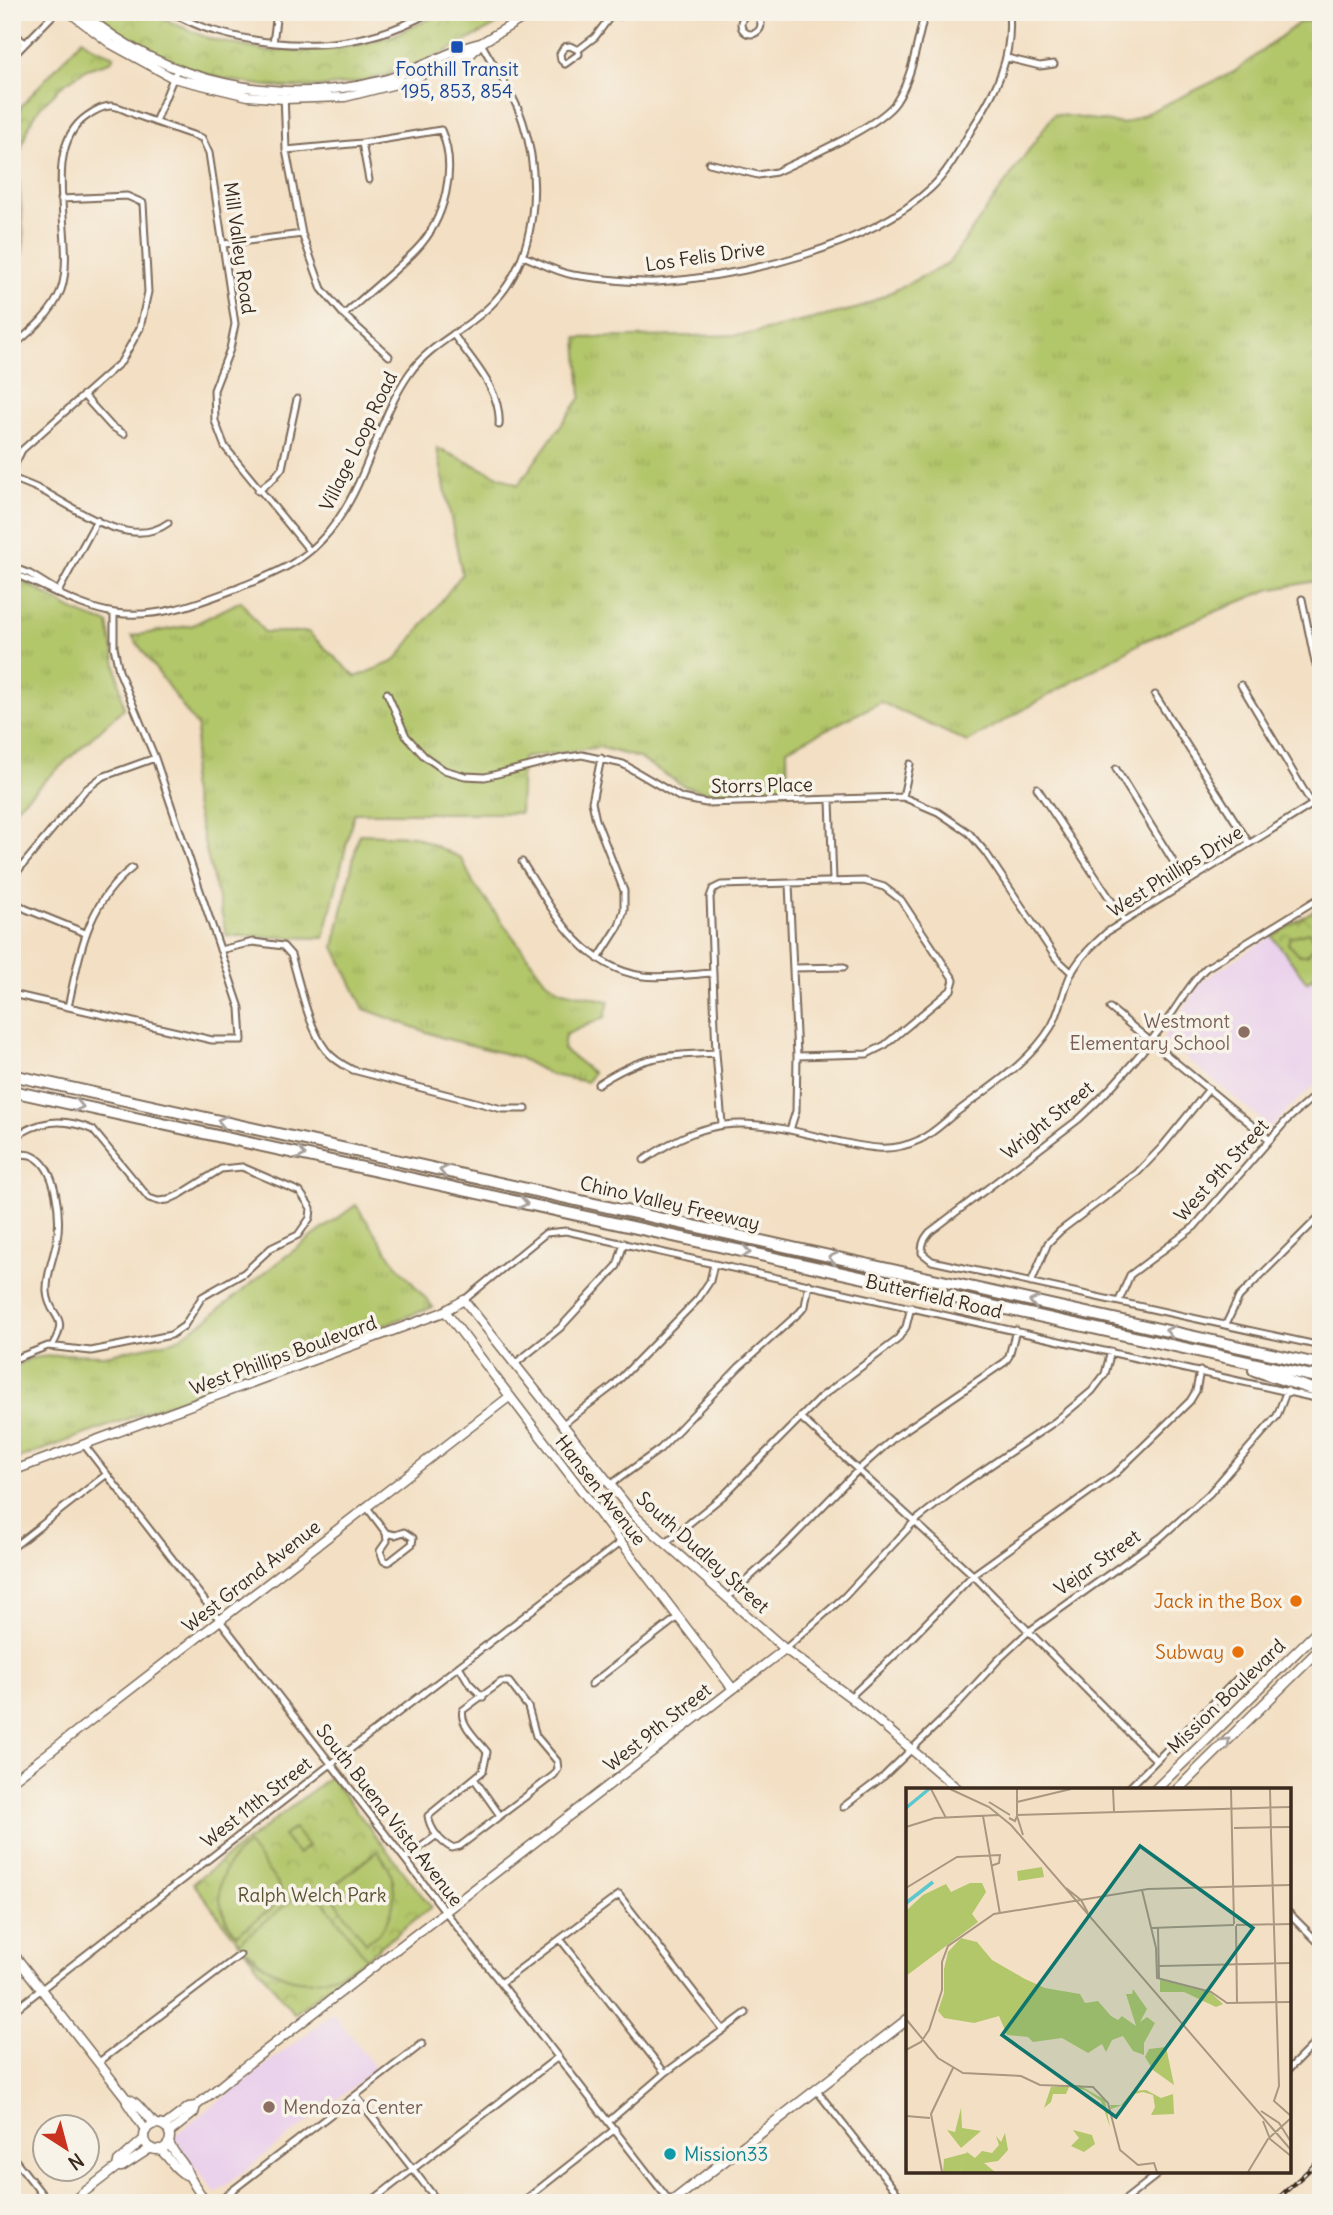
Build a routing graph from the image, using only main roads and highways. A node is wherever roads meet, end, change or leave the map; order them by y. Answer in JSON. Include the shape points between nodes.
{"nodes":[{"id":1,"x":12,"y":1075,"type":"edge"},
{"id":2,"x":12,"y":1091,"type":"edge"},
{"id":3,"x":1237,"y":1345,"type":"junction"},
{"id":4,"x":1192,"y":1350,"type":"junction"},
{"id":5,"x":1321,"y":1358,"type":"edge"},
{"id":6,"x":1321,"y":1365,"type":"edge"},
{"id":7,"x":1321,"y":1378,"type":"edge"},
{"id":8,"x":1318,"y":1395,"type":"edge"},
{"id":9,"x":1321,"y":1628,"type":"edge"},
{"id":10,"x":1321,"y":1648,"type":"edge"},
{"id":11,"x":1166,"y":1786,"type":"edge"},
{"id":12,"x":1179,"y":1788,"type":"edge"},
{"id":13,"x":906,"y":2021,"type":"edge"},
{"id":14,"x":671,"y":2203,"type":"edge"}],
"edges":[{"from":3,"to":1,"type":"highway","name":"Chino Valley Freeway","one_way":true},
{"from":2,"to":4,"type":"highway","name":"Chino Valley Freeway","one_way":true},
{"from":3,"to":5,"type":"highway"},
{"from":3,"to":6,"type":"highway","name":"Chino Valley Freeway"},
{"from":4,"to":7,"type":"highway","name":"Chino Valley Freeway"},
{"from":4,"to":8,"type":"highway"},
{"from":9,"to":11,"type":"main road","name":"Mission Boulevard"},
{"from":12,"to":10,"type":"main road","one_way":true},
{"from":13,"to":14,"type":"main road"}]}
